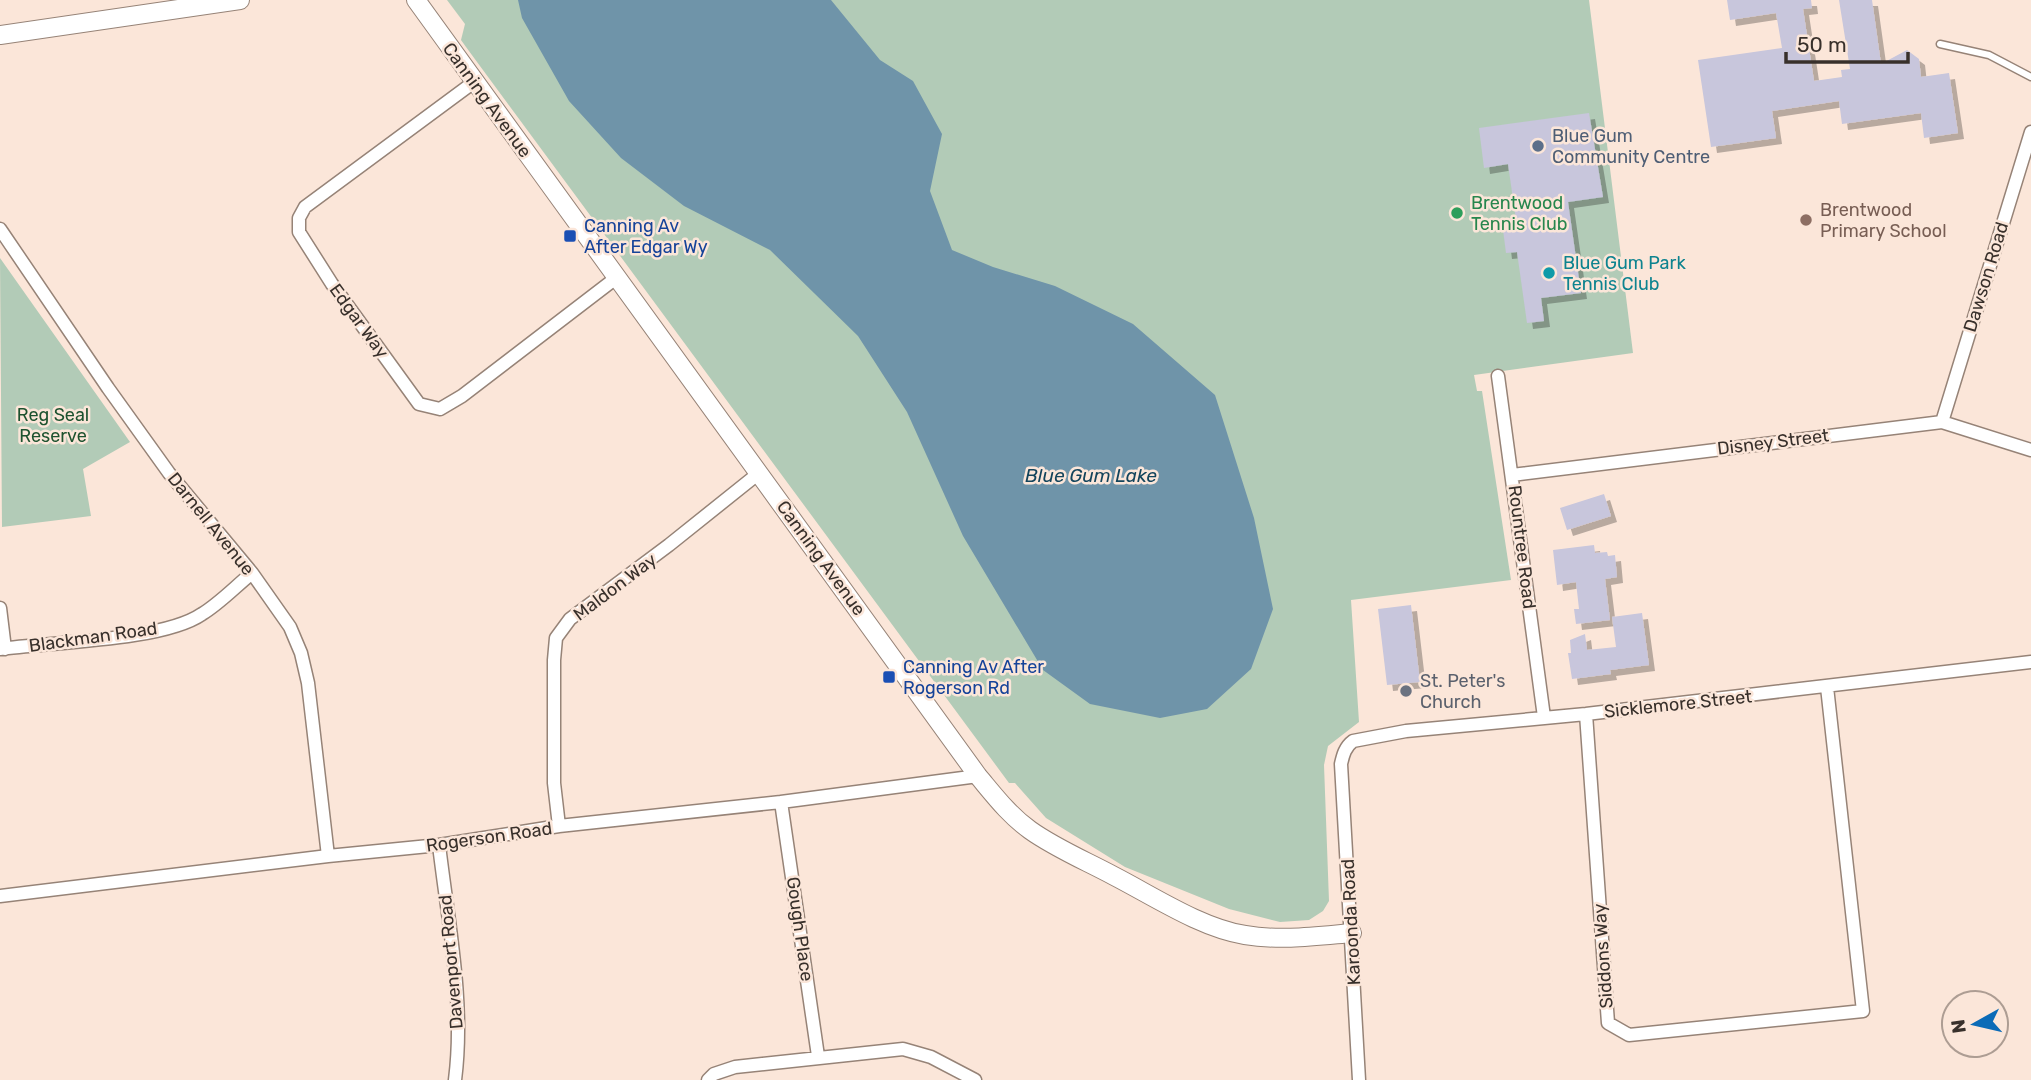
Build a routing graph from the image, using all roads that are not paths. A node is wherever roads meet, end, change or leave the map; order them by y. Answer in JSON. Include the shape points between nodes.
{"nodes":[{"id":1,"x":240,"y":0,"type":"edge"},
{"id":2,"x":416,"y":0,"type":"edge"},
{"id":3,"x":0,"y":34,"type":"edge"},
{"id":4,"x":1940,"y":44,"type":"dead end"},
{"id":5,"x":2031,"y":77,"type":"edge"},
{"id":6,"x":474,"y":82,"type":"junction"},
{"id":7,"x":2031,"y":132,"type":"edge"},
{"id":8,"x":0,"y":229,"type":"edge"},
{"id":9,"x":616,"y":278,"type":"junction"},
{"id":10,"x":1498,"y":376,"type":"dead end"},
{"id":11,"x":1942,"y":422,"type":"junction"},
{"id":12,"x":2031,"y":450,"type":"edge"},
{"id":13,"x":759,"y":473,"type":"junction"},
{"id":14,"x":1512,"y":475,"type":"junction"},
{"id":15,"x":252,"y":573,"type":"junction"},
{"id":16,"x":0,"y":608,"type":"edge"},
{"id":17,"x":3,"y":649,"type":"edge"},
{"id":18,"x":2031,"y":662,"type":"edge"},
{"id":19,"x":1827,"y":687,"type":"junction"},
{"id":20,"x":1586,"y":714,"type":"junction"},
{"id":21,"x":1544,"y":718,"type":"junction"},
{"id":22,"x":1341,"y":764,"type":"joint"},
{"id":23,"x":978,"y":776,"type":"junction"},
{"id":24,"x":781,"y":802,"type":"junction"},
{"id":25,"x":559,"y":826,"type":"junction"},
{"id":26,"x":439,"y":845,"type":"junction"},
{"id":27,"x":328,"y":856,"type":"junction"},
{"id":28,"x":0,"y":896,"type":"edge"},
{"id":29,"x":1352,"y":933,"type":"junction"},
{"id":30,"x":1863,"y":1011,"type":"junction"},
{"id":31,"x":1876,"y":1017,"type":"dead end"},
{"id":32,"x":818,"y":1056,"type":"junction"},
{"id":33,"x":455,"y":1080,"type":"edge"},
{"id":34,"x":708,"y":1080,"type":"edge"},
{"id":35,"x":975,"y":1080,"type":"edge"},
{"id":36,"x":1359,"y":1080,"type":"edge"}],
"edges":[{"from":1,"to":3,"type":"street"},
{"from":2,"to":6,"type":"street","name":"Canning Avenue"},
{"from":4,"to":5,"type":"lane","via":[[1989,55]]},
{"from":6,"to":9,"type":"street","name":"Canning Avenue"},
{"from":6,"to":9,"type":"street","name":"Edgar Way","via":[[305,207],[299,232],[332,284],[419,404],[439,410]]},
{"from":7,"to":11,"type":"street","name":"Dawson Road"},
{"from":8,"to":15,"type":"street","name":"Darnell Avenue","via":[[162,463]]},
{"from":9,"to":13,"type":"street","name":"Canning Avenue"},
{"from":10,"to":14,"type":"street","name":"Rountree Road"},
{"from":11,"to":12,"type":"street","name":"Disney Street"},
{"from":11,"to":14,"type":"street","name":"Disney Street"},
{"from":13,"to":23,"type":"street","name":"Canning Avenue"},
{"from":13,"to":25,"type":"street","name":"Maldon Way","via":[[570,620],[556,638],[554,783]]},
{"from":14,"to":21,"type":"street","name":"Rountree Road"},
{"from":15,"to":17,"type":"street","name":"Blackman Road","via":[[201,615],[182,624],[139,634]]},
{"from":15,"to":27,"type":"street","name":"Darnell Avenue","via":[[290,627],[301,653]]},
{"from":16,"to":17,"type":"street"},
{"from":18,"to":19,"type":"street","name":"Sicklemore Street"},
{"from":19,"to":20,"type":"street","name":"Sicklemore Street"},
{"from":19,"to":30,"type":"street"},
{"from":20,"to":21,"type":"street","name":"Sicklemore Street"},
{"from":20,"to":30,"type":"street","name":"Siddons Way","via":[[1608,1023],[1629,1035]]},
{"from":21,"to":22,"type":"street","name":"Sicklemore Street","via":[[1364,737],[1348,744]]},
{"from":22,"to":29,"type":"street","name":"Karoonda Road"},
{"from":23,"to":24,"type":"street","name":"Rogerson Road"},
{"from":23,"to":29,"type":"street","name":"Canning Avenue","via":[[1031,831],[1194,917],[1244,935]]},
{"from":24,"to":25,"type":"street","name":"Rogerson Road"},
{"from":24,"to":32,"type":"street","name":"Gough Place"},
{"from":25,"to":26,"type":"street","name":"Rogerson Road"},
{"from":26,"to":27,"type":"street","name":"Rogerson Road"},
{"from":26,"to":33,"type":"street","name":"Davenport Road","via":[[456,985],[459,1051]]},
{"from":27,"to":28,"type":"street","name":"Rogerson Road"},
{"from":29,"to":36,"type":"street","name":"Karoonda Road"},
{"from":30,"to":31,"type":"street"},
{"from":32,"to":34,"type":"street","via":[[735,1067]]},
{"from":32,"to":35,"type":"street","via":[[903,1049]]}]}
